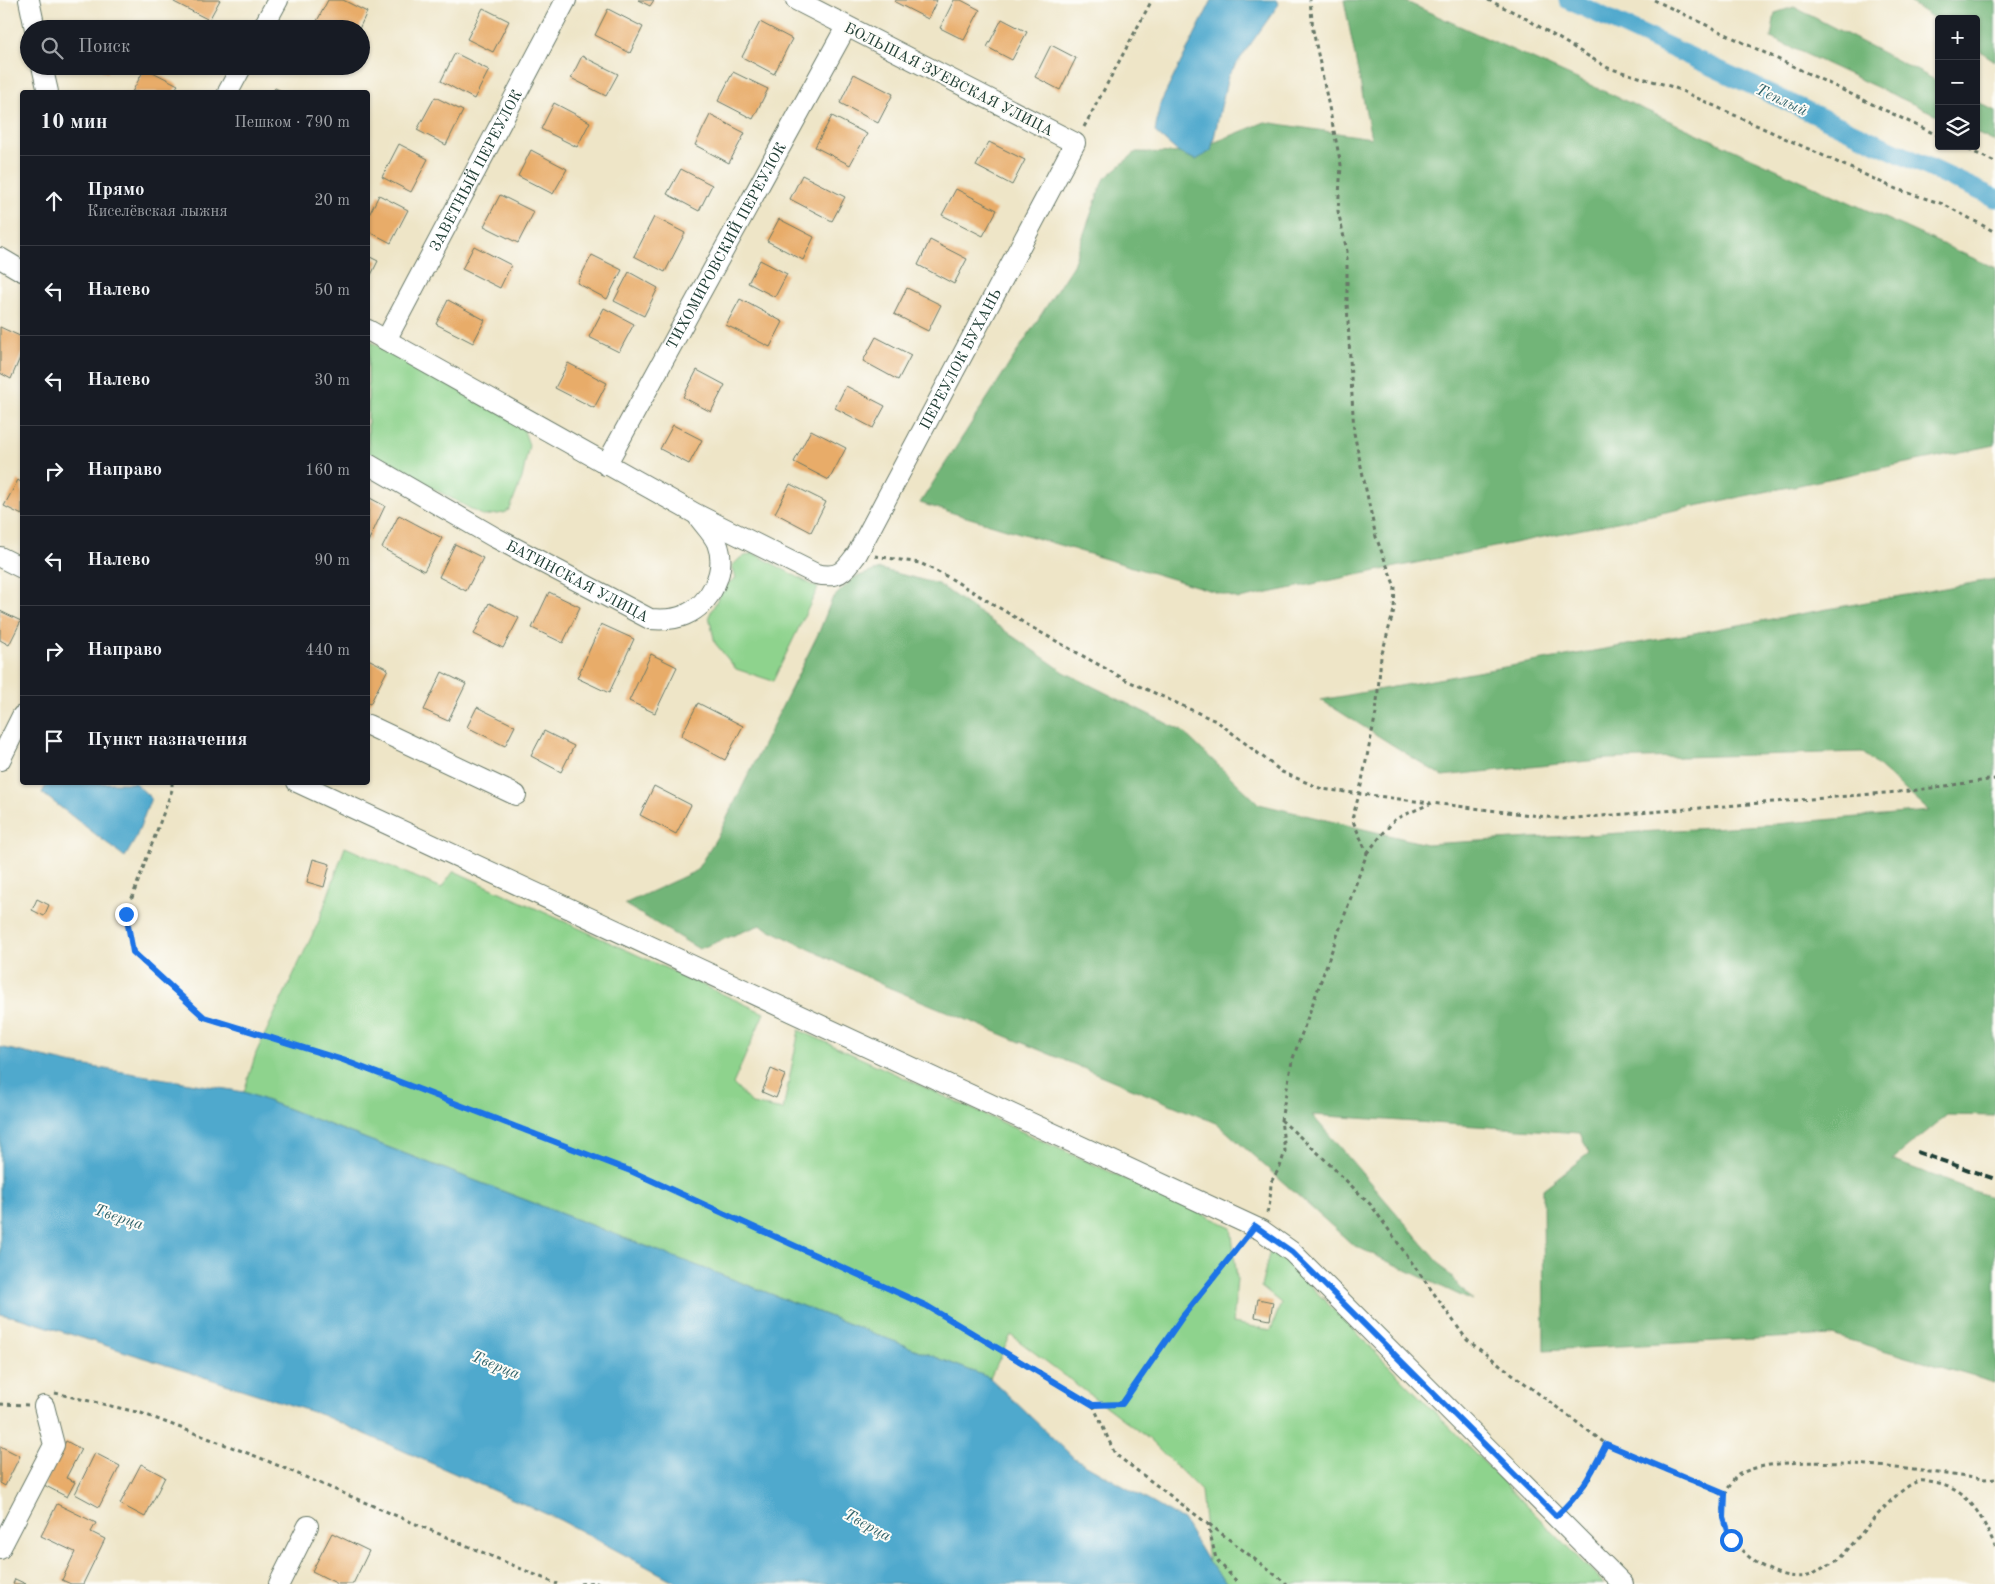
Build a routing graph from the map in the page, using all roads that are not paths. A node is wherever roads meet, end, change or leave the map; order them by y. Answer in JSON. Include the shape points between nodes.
{"nodes":[{"id":1,"x":29,"y":0,"type":"edge"},
{"id":2,"x":278,"y":0,"type":"edge"},
{"id":3,"x":566,"y":0,"type":"edge"},
{"id":4,"x":796,"y":0,"type":"edge"},
{"id":5,"x":33,"y":20,"type":"edge"},
{"id":6,"x":267,"y":20,"type":"edge"},
{"id":7,"x":846,"y":26,"type":"junction"},
{"id":8,"x":44,"y":75,"type":"edge"},
{"id":9,"x":237,"y":75,"type":"edge"},
{"id":10,"x":48,"y":90,"type":"edge"},
{"id":11,"x":229,"y":90,"type":"edge"},
{"id":12,"x":1075,"y":143,"type":"joint"},
{"id":13,"x":0,"y":258,"type":"edge"},
{"id":14,"x":20,"y":270,"type":"edge"},
{"id":15,"x":370,"y":331,"type":"edge"},
{"id":16,"x":386,"y":340,"type":"junction"},
{"id":17,"x":370,"y":465,"type":"edge"},
{"id":18,"x":606,"y":465,"type":"junction"},
{"id":19,"x":696,"y":514,"type":"junction"},
{"id":20,"x":0,"y":557,"type":"edge"},
{"id":21,"x":20,"y":567,"type":"edge"},
{"id":22,"x":842,"y":572,"type":"joint"},
{"id":23,"x":20,"y":720,"type":"edge"},
{"id":24,"x":370,"y":726,"type":"edge"},
{"id":25,"x":0,"y":760,"type":"edge"},
{"id":26,"x":303,"y":785,"type":"edge"},
{"id":27,"x":516,"y":795,"type":"dead end"},
{"id":28,"x":44,"y":1406,"type":"road end"},
{"id":29,"x":308,"y":1526,"type":"dead end"},
{"id":30,"x":0,"y":1549,"type":"edge"},
{"id":31,"x":279,"y":1584,"type":"edge"},
{"id":32,"x":1623,"y":1584,"type":"edge"}],
"edges":[{"from":1,"to":5,"type":"street"},
{"from":2,"to":6,"type":"street"},
{"from":3,"to":16,"type":"street","name":"ЗАВЕТНЫЙ ПЕРЕУЛОК"},
{"from":4,"to":7,"type":"street","name":"БОЛЬШАЯ ЗУЕВСКАЯ УЛИЦА"},
{"from":7,"to":12,"type":"street","name":"БОЛЬШАЯ ЗУЕВСКАЯ УЛИЦА"},
{"from":7,"to":18,"type":"street","name":"ТИХОМИРОВСКИЙ ПЕРЕУЛОК"},
{"from":8,"to":10,"type":"street"},
{"from":9,"to":11,"type":"street"},
{"from":12,"to":22,"type":"street","name":"ПЕРЕУЛОК БУХАНЬ","via":[[857,554]]},
{"from":13,"to":14,"type":"street"},
{"from":15,"to":16,"type":"street","name":"БАТИНСКАЯ УЛИЦА"},
{"from":16,"to":18,"type":"street","name":"БАТИНСКАЯ УЛИЦА"},
{"from":17,"to":19,"type":"street","name":"БАТИНСКАЯ УЛИЦА","via":[[494,537],[650,619],[668,620],[692,611],[711,593],[718,578],[720,560],[717,544]]},
{"from":18,"to":19,"type":"street","name":"БАТИНСКАЯ УЛИЦА"},
{"from":19,"to":22,"type":"street","name":"БАТИНСКАЯ УЛИЦА","via":[[816,574],[828,576]]},
{"from":20,"to":21,"type":"street"},
{"from":23,"to":25,"type":"street"},
{"from":24,"to":27,"type":"street"},
{"from":26,"to":32,"type":"street","via":[[1258,1228],[1292,1252]]},
{"from":28,"to":30,"type":"street","via":[[54,1445]]},
{"from":29,"to":31,"type":"street"}]}
